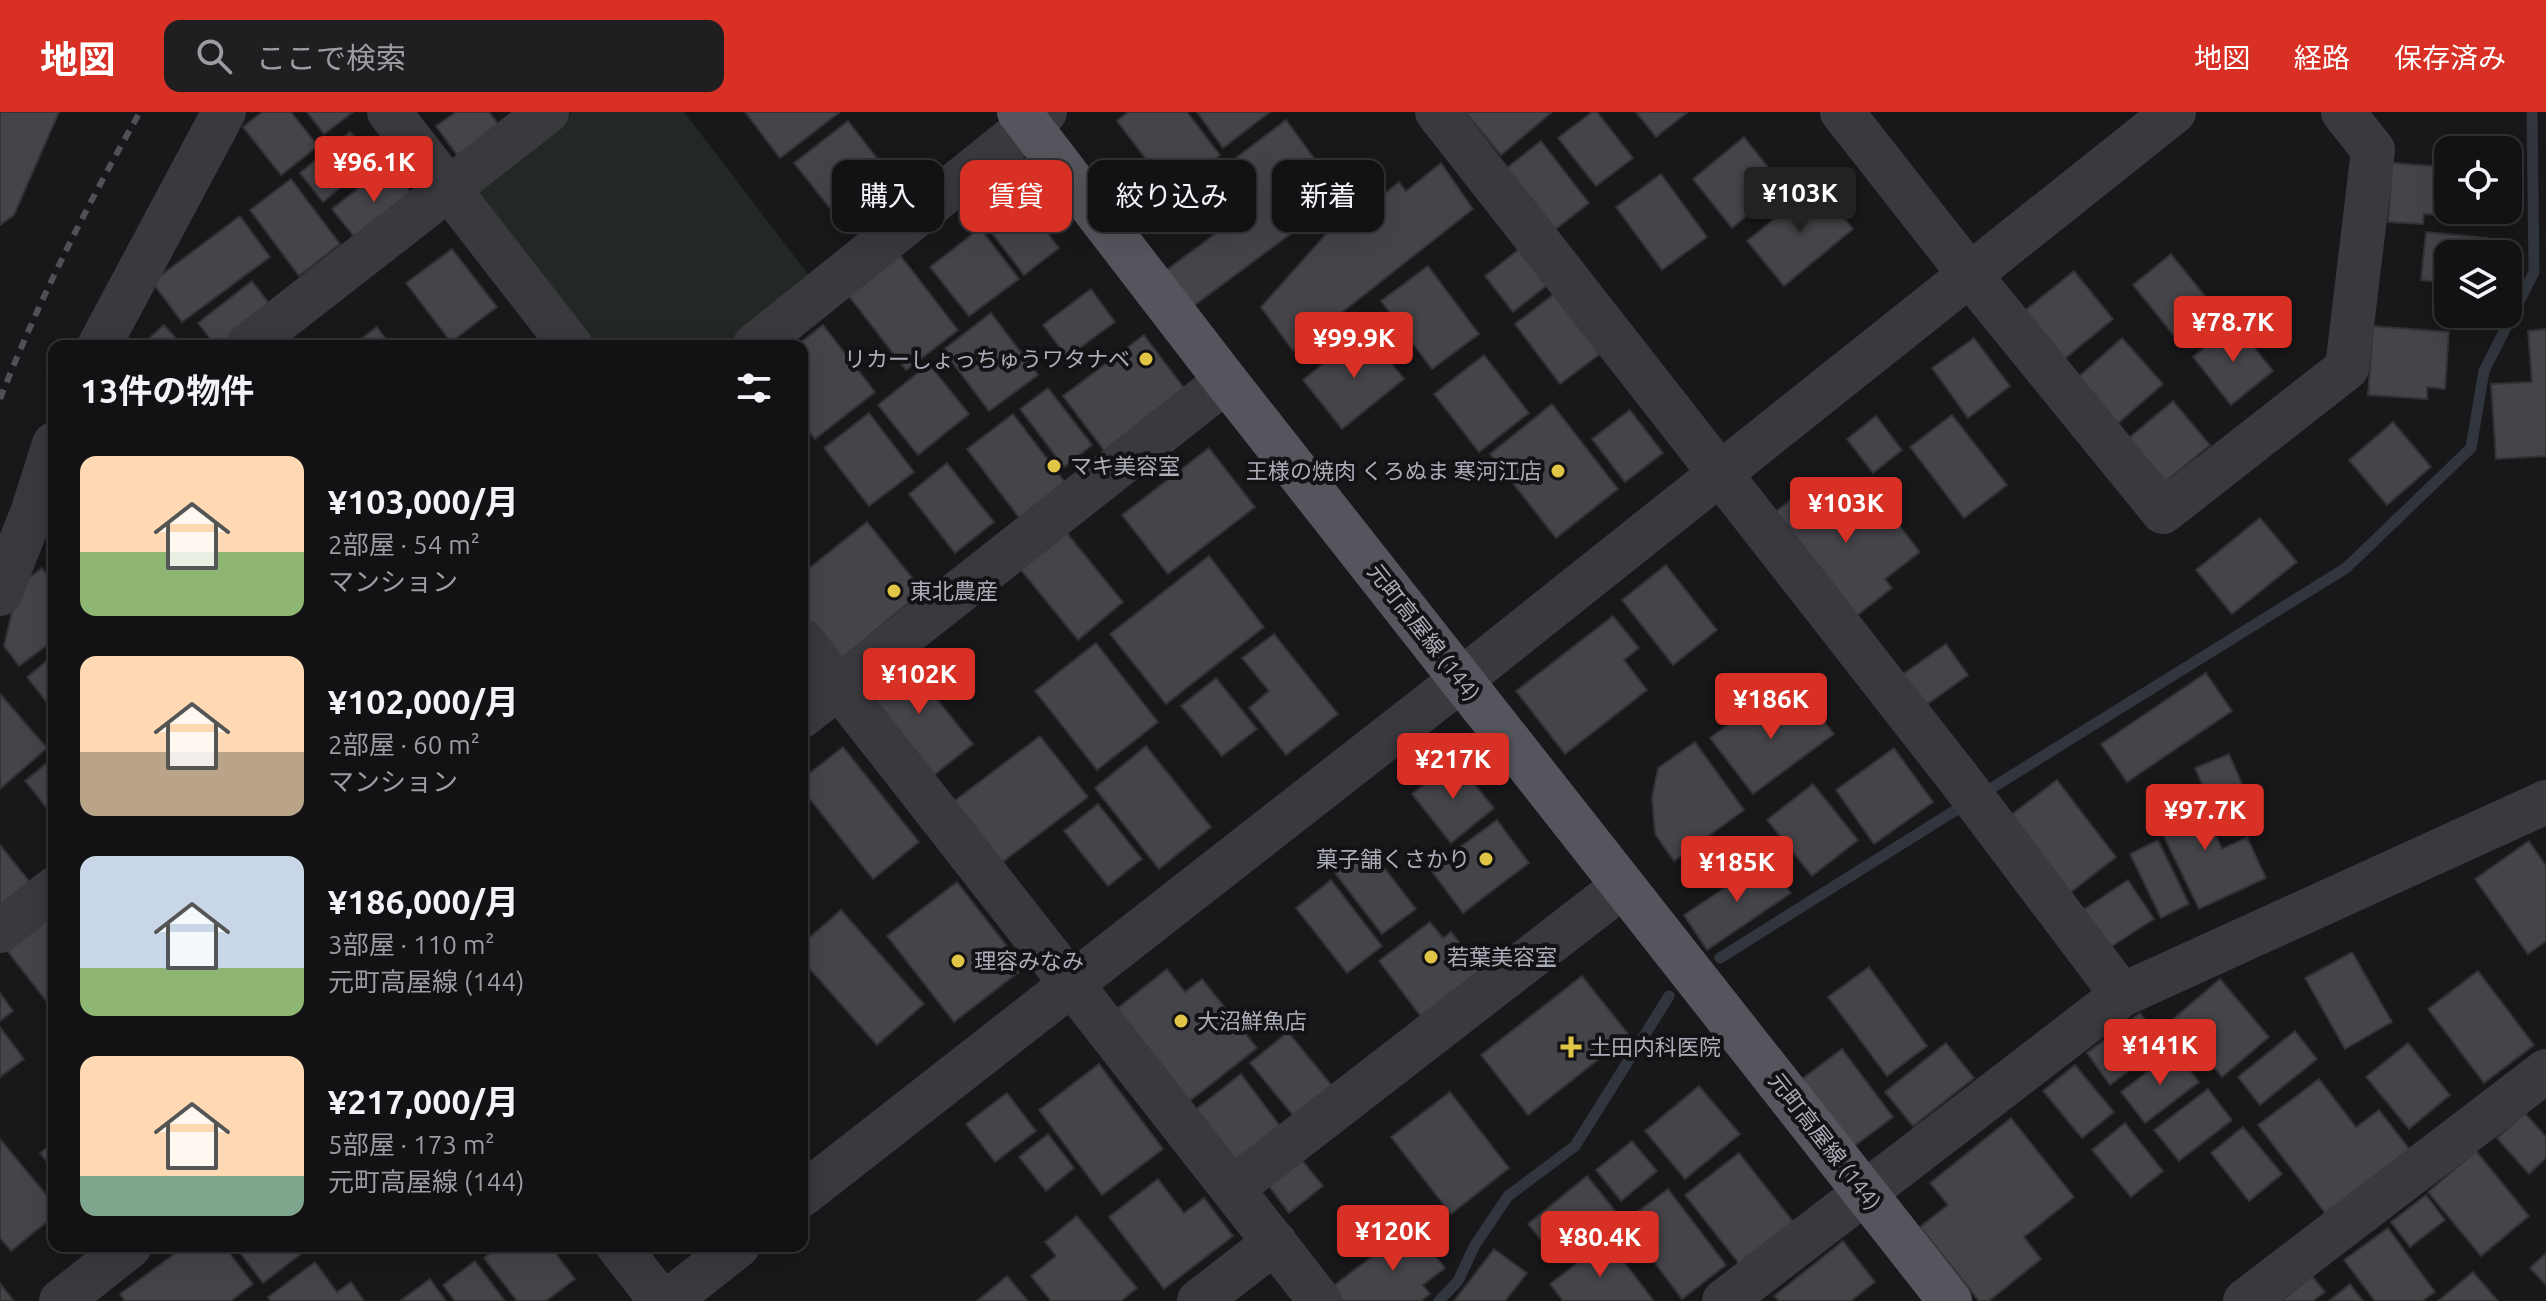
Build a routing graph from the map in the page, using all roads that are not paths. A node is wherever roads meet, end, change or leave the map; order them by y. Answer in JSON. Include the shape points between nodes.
{"nodes":[{"id":1,"x":224,"y":112,"type":"edge"},
{"id":2,"x":389,"y":112,"type":"edge"},
{"id":3,"x":547,"y":112,"type":"edge"},
{"id":4,"x":1437,"y":112,"type":"edge"},
{"id":5,"x":1842,"y":112,"type":"edge"},
{"id":6,"x":2174,"y":112,"type":"edge"},
{"id":7,"x":2343,"y":112,"type":"edge"},
{"id":8,"x":1031,"y":116,"type":"edge"},
{"id":9,"x":449,"y":189,"type":"junction"},
{"id":10,"x":1970,"y":275,"type":"junction"},
{"id":11,"x":102,"y":340,"type":"edge"},
{"id":12,"x":255,"y":340,"type":"edge"},
{"id":13,"x":566,"y":340,"type":"edge"},
{"id":14,"x":761,"y":340,"type":"edge"},
{"id":15,"x":1226,"y":381,"type":"junction"},
{"id":16,"x":1719,"y":473,"type":"junction"},
{"id":17,"x":47,"y":517,"type":"edge"},
{"id":18,"x":0,"y":594,"type":"edge"},
{"id":19,"x":808,"y":648,"type":"edge"},
{"id":20,"x":1462,"y":679,"type":"junction"},
{"id":21,"x":839,"y":687,"type":"junction"},
{"id":22,"x":808,"y":711,"type":"edge"},
{"id":23,"x":2546,"y":802,"type":"edge"},
{"id":24,"x":1623,"y":886,"type":"junction"},
{"id":25,"x":48,"y":894,"type":"edge"},
{"id":26,"x":0,"y":931,"type":"edge"},
{"id":27,"x":1070,"y":983,"type":"junction"},
{"id":28,"x":2122,"y":995,"type":"junction"},
{"id":29,"x":2539,"y":1090,"type":"edge"},
{"id":30,"x":1233,"y":1188,"type":"junction"},
{"id":31,"x":808,"y":1190,"type":"edge"},
{"id":32,"x":1865,"y":1191,"type":"junction"},
{"id":33,"x":1275,"y":1242,"type":"junction"},
{"id":34,"x":122,"y":1252,"type":"edge"},
{"id":35,"x":623,"y":1252,"type":"edge"},
{"id":36,"x":730,"y":1252,"type":"edge"},
{"id":37,"x":61,"y":1301,"type":"edge"},
{"id":38,"x":661,"y":1301,"type":"edge"},
{"id":39,"x":668,"y":1301,"type":"edge"},
{"id":40,"x":1199,"y":1301,"type":"edge"},
{"id":41,"x":1320,"y":1301,"type":"edge"},
{"id":42,"x":1724,"y":1301,"type":"edge"},
{"id":43,"x":1950,"y":1301,"type":"edge"},
{"id":44,"x":2245,"y":1301,"type":"edge"}],
"edges":[{"from":1,"to":11,"type":"street"},
{"from":2,"to":9,"type":"street"},
{"from":3,"to":9,"type":"street"},
{"from":4,"to":16,"type":"street"},
{"from":5,"to":10,"type":"street"},
{"from":6,"to":10,"type":"street"},
{"from":7,"to":10,"type":"street","via":[[2373,150],[2347,368],[2163,512]]},
{"from":8,"to":14,"type":"street"},
{"from":8,"to":15,"type":"main road","name":"元町高屋線 (144)"},
{"from":9,"to":12,"type":"street"},
{"from":9,"to":13,"type":"street"},
{"from":10,"to":16,"type":"street"},
{"from":15,"to":20,"type":"main road","name":"元町高屋線 (144)"},
{"from":15,"to":21,"type":"street"},
{"from":16,"to":20,"type":"street"},
{"from":16,"to":28,"type":"street"},
{"from":17,"to":18,"type":"street"},
{"from":19,"to":21,"type":"street"},
{"from":20,"to":24,"type":"main road","name":"元町高屋線 (144)"},
{"from":20,"to":27,"type":"street"},
{"from":21,"to":22,"type":"street"},
{"from":21,"to":27,"type":"street"},
{"from":23,"to":28,"type":"street"},
{"from":24,"to":30,"type":"street"},
{"from":24,"to":32,"type":"main road","name":"元町高屋線 (144)"},
{"from":25,"to":26,"type":"street"},
{"from":27,"to":30,"type":"street"},
{"from":27,"to":31,"type":"street"},
{"from":28,"to":32,"type":"street"},
{"from":29,"to":44,"type":"street"},
{"from":30,"to":33,"type":"street"},
{"from":32,"to":42,"type":"street"},
{"from":32,"to":43,"type":"main road","name":"元町高屋線 (144)"},
{"from":33,"to":40,"type":"street"},
{"from":33,"to":41,"type":"street"},
{"from":34,"to":37,"type":"street"},
{"from":35,"to":38,"type":"street"},
{"from":36,"to":39,"type":"street"}]}
